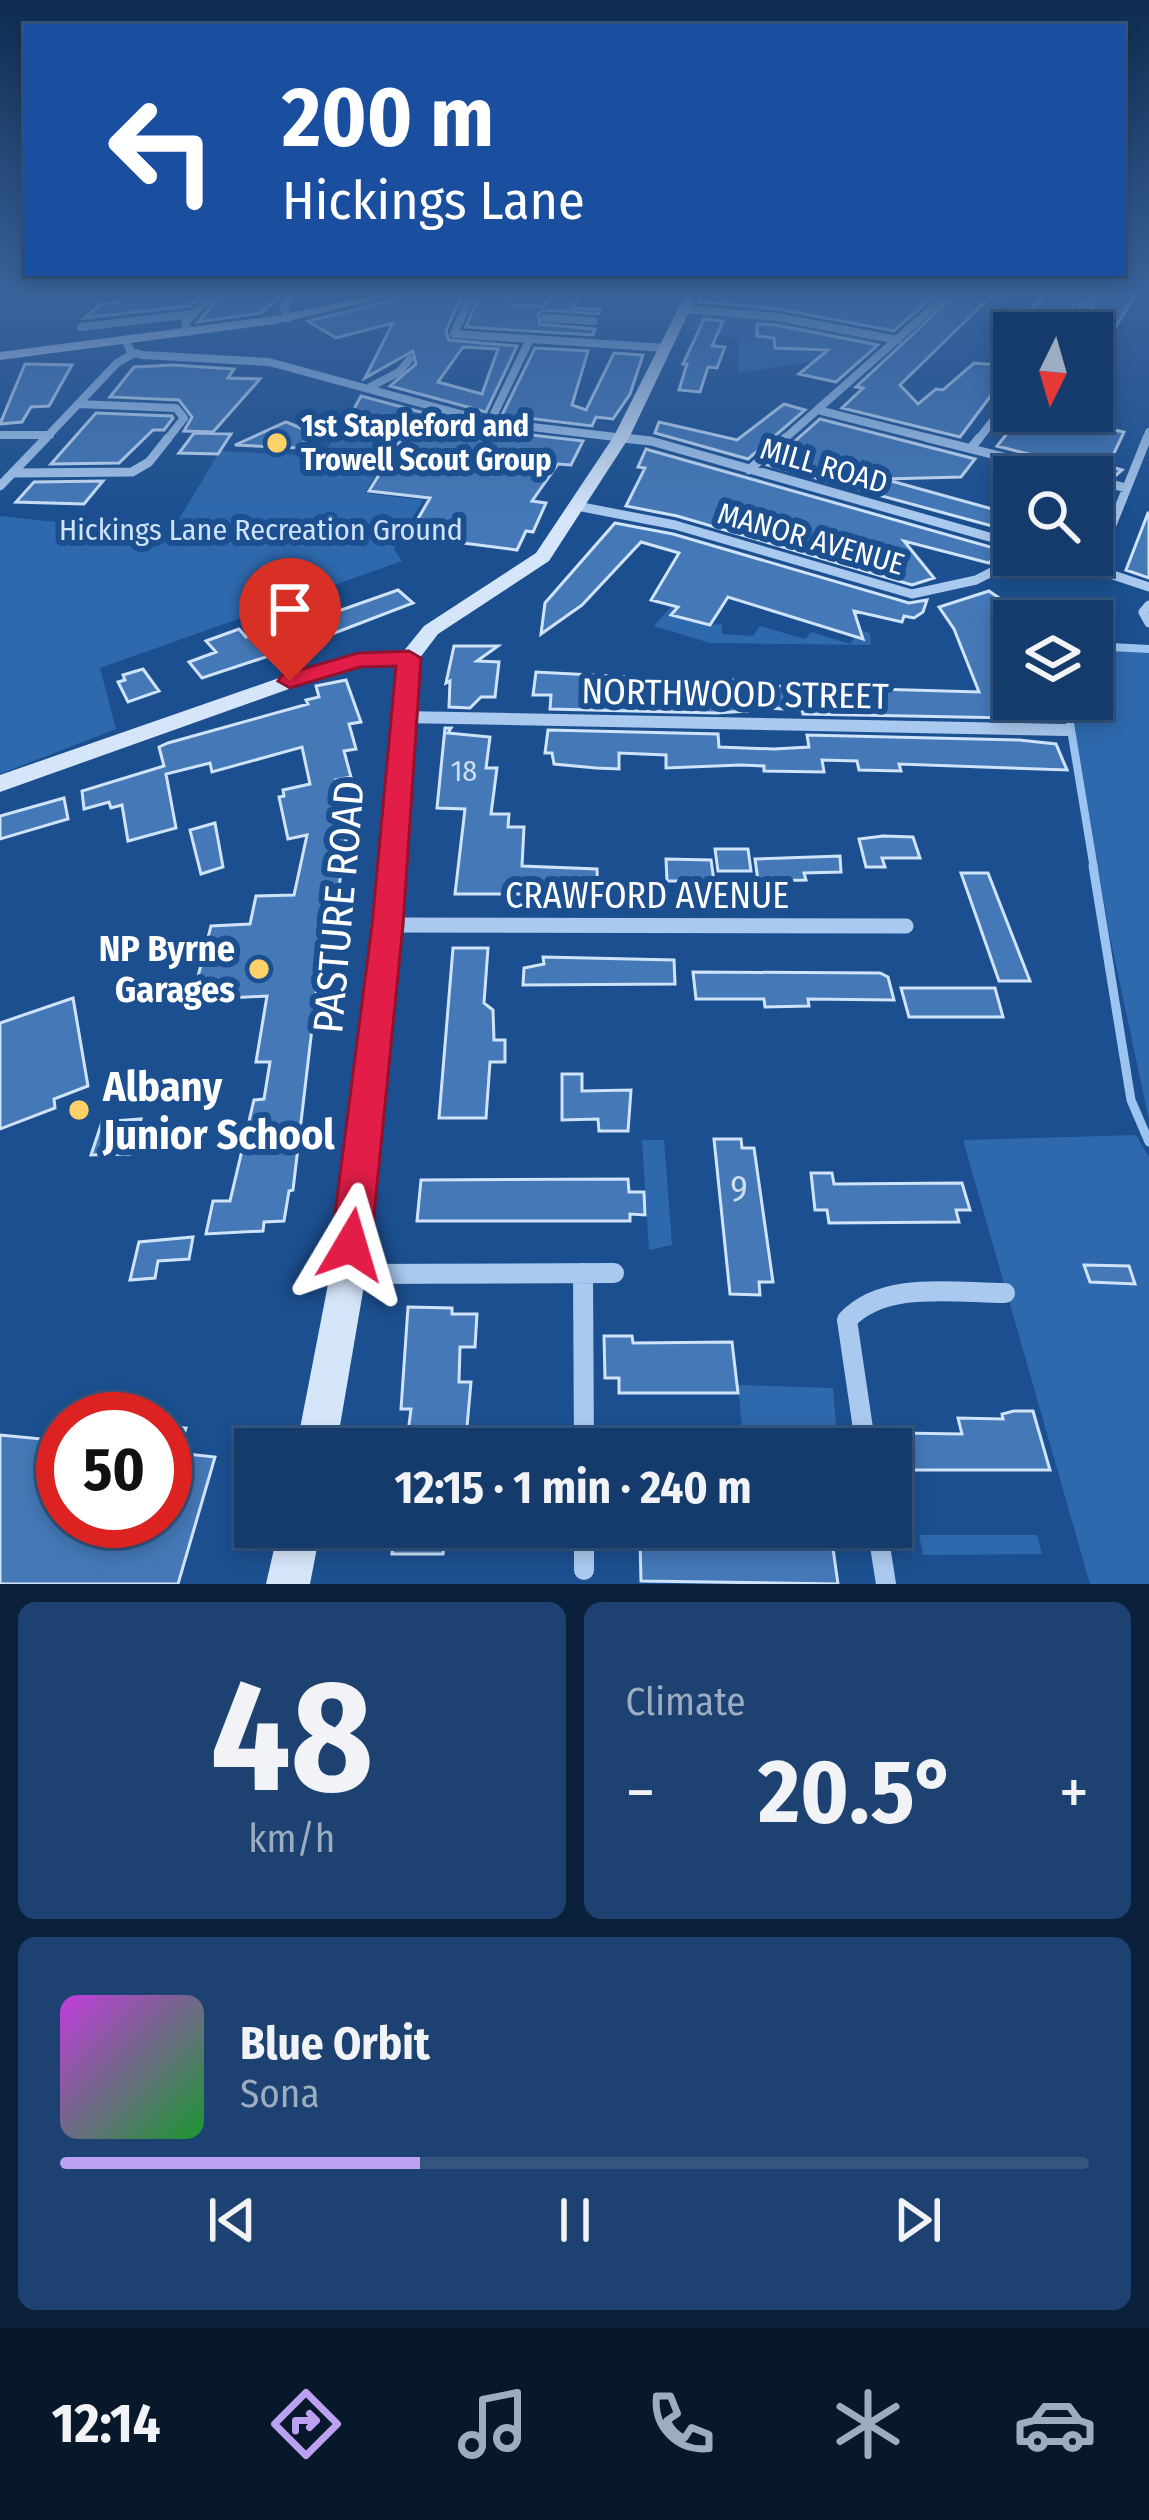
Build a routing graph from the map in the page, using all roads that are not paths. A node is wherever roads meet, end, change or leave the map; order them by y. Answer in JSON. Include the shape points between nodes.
{"nodes":[{"id":1,"x":111,"y":369,"type":"edge"},
{"id":2,"x":297,"y":369,"type":"edge"},
{"id":3,"x":397,"y":369,"type":"edge"},
{"id":4,"x":516,"y":369,"type":"edge"},
{"id":5,"x":655,"y":369,"type":"edge"},
{"id":6,"x":867,"y":369,"type":"edge"},
{"id":7,"x":370,"y":387,"type":"junction"},
{"id":8,"x":78,"y":404,"type":"junction"},
{"id":9,"x":822,"y":411,"type":"junction"},
{"id":10,"x":993,"y":420,"type":"edge"},
{"id":11,"x":490,"y":422,"type":"junction"},
{"id":12,"x":1149,"y":432,"type":"edge"},
{"id":13,"x":0,"y":435,"type":"edge"},
{"id":14,"x":50,"y":435,"type":"junction"},
{"id":15,"x":622,"y":436,"type":"junction"},
{"id":16,"x":971,"y":448,"type":"junction"},
{"id":17,"x":1002,"y":456,"type":"edge"},
{"id":18,"x":749,"y":470,"type":"junction"},
{"id":19,"x":13,"y":473,"type":"junction"},
{"id":20,"x":1113,"y":485,"type":"edge"},
{"id":21,"x":0,"y":486,"type":"edge"},
{"id":22,"x":1126,"y":488,"type":"junction"},
{"id":23,"x":578,"y":506,"type":"junction"},
{"id":24,"x":1113,"y":521,"type":"edge"},
{"id":25,"x":993,"y":538,"type":"edge"},
{"id":26,"x":993,"y":571,"type":"edge"},
{"id":27,"x":1113,"y":574,"type":"edge"},
{"id":28,"x":1149,"y":587,"type":"edge"},
{"id":29,"x":1149,"y":605,"type":"edge"},
{"id":30,"x":1149,"y":623,"type":"edge"},
{"id":31,"x":409,"y":658,"type":"junction"},
{"id":32,"x":402,"y":717,"type":"junction"},
{"id":33,"x":1066,"y":730,"type":"dead end"},
{"id":34,"x":0,"y":784,"type":"edge"},
{"id":35,"x":387,"y":925,"type":"junction"},
{"id":36,"x":907,"y":926,"type":"dead end"},
{"id":37,"x":583,"y":1273,"type":"junction"},
{"id":38,"x":614,"y":1273,"type":"dead end"},
{"id":39,"x":347,"y":1274,"type":"junction"},
{"id":40,"x":1005,"y":1293,"type":"dead end"},
{"id":41,"x":320,"y":1428,"type":"edge"},
{"id":42,"x":584,"y":1428,"type":"edge"},
{"id":43,"x":863,"y":1428,"type":"edge"},
{"id":44,"x":296,"y":1548,"type":"edge"},
{"id":45,"x":584,"y":1548,"type":"edge"},
{"id":46,"x":881,"y":1548,"type":"edge"},
{"id":47,"x":584,"y":1570,"type":"dead end"},
{"id":48,"x":288,"y":1584,"type":"edge"},
{"id":49,"x":886,"y":1584,"type":"edge"}],
"edges":[{"from":1,"to":8,"type":"street"},
{"from":2,"to":7,"type":"street","name":"MILL ROAD"},
{"from":3,"to":7,"type":"street"},
{"from":4,"to":11,"type":"street"},
{"from":5,"to":15,"type":"main road"},
{"from":6,"to":9,"type":"street"},
{"from":7,"to":11,"type":"street","name":"MILL ROAD"},
{"from":8,"to":14,"type":"street"},
{"from":8,"to":19,"type":"street","via":[[171,407],[184,418],[132,472]]},
{"from":9,"to":16,"type":"street"},
{"from":9,"to":18,"type":"street"},
{"from":10,"to":16,"type":"street"},
{"from":11,"to":15,"type":"street","name":"MILL ROAD"},
{"from":12,"to":22,"type":"street"},
{"from":13,"to":14,"type":"street"},
{"from":14,"to":19,"type":"street"},
{"from":15,"to":18,"type":"street","name":"MILL ROAD"},
{"from":15,"to":23,"type":"main road"},
{"from":16,"to":17,"type":"street"},
{"from":18,"to":25,"type":"street","name":"MILL ROAD"},
{"from":19,"to":21,"type":"street"},
{"from":20,"to":22,"type":"street"},
{"from":22,"to":24,"type":"street"},
{"from":23,"to":26,"type":"street","name":"MANOR AVENUE","via":[[675,525],[912,594]]},
{"from":23,"to":31,"type":"main road","via":[[534,565],[431,630]]},
{"from":27,"to":28,"type":"street"},
{"from":29,"to":30,"type":"street"},
{"from":31,"to":32,"type":"main road","name":"PASTURE ROAD"},
{"from":31,"to":34,"type":"main road","via":[[358,660],[271,686]]},
{"from":32,"to":33,"type":"street","name":"NORTHWOOD STREET"},
{"from":32,"to":35,"type":"main road","name":"PASTURE ROAD"},
{"from":35,"to":36,"type":"street","name":"CRAWFORD AVENUE"},
{"from":35,"to":39,"type":"main road","name":"PASTURE ROAD"},
{"from":37,"to":38,"type":"street"},
{"from":37,"to":39,"type":"street"},
{"from":37,"to":42,"type":"street"},
{"from":39,"to":41,"type":"main road","name":"PASTURE ROAD"},
{"from":40,"to":43,"type":"street","via":[[880,1295],[851,1312]]},
{"from":44,"to":48,"type":"main road"},
{"from":45,"to":47,"type":"street"},
{"from":46,"to":49,"type":"street"}]}
